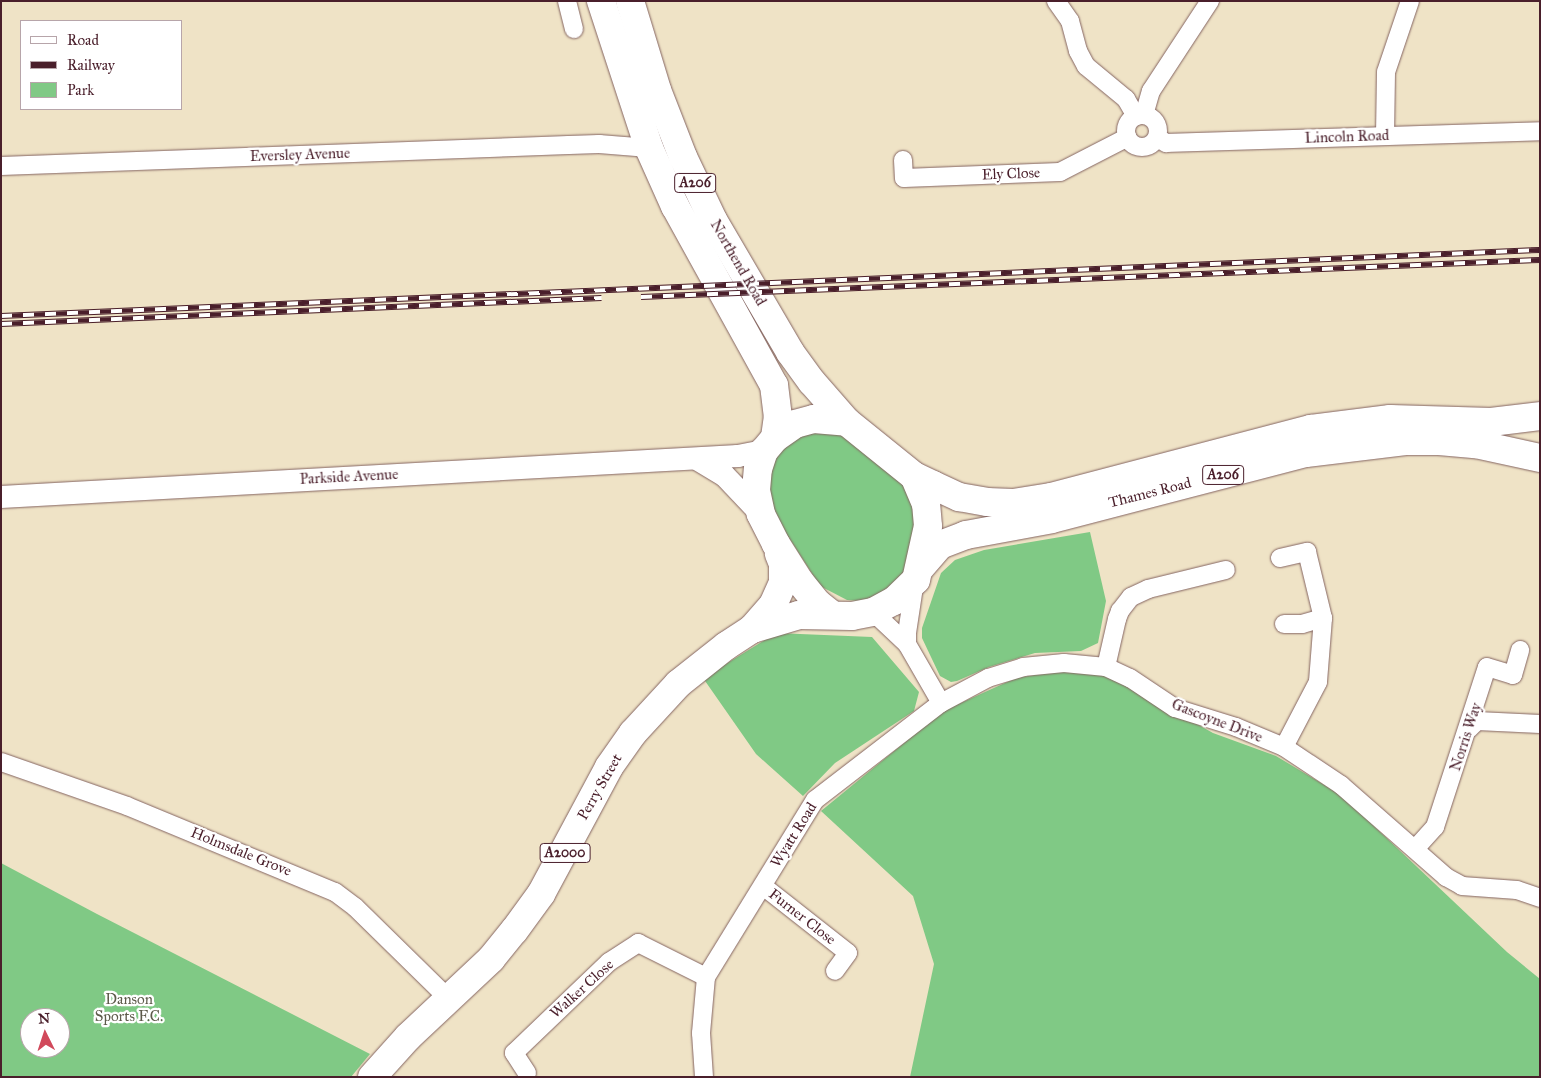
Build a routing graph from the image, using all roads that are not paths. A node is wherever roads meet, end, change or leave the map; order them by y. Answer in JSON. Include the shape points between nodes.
{"nodes":[{"id":1,"x":566,"y":1,"type":"edge"},
{"id":2,"x":601,"y":1,"type":"edge"},
{"id":3,"x":630,"y":1,"type":"edge"},
{"id":4,"x":1056,"y":1,"type":"edge"},
{"id":5,"x":1210,"y":1,"type":"edge"},
{"id":6,"x":1410,"y":1,"type":"edge"},
{"id":7,"x":574,"y":29,"type":"dead end"},
{"id":8,"x":1140,"y":115,"type":"junction"},
{"id":9,"x":638,"y":121,"type":"junction"},
{"id":10,"x":1540,"y":131,"type":"edge"},
{"id":11,"x":1157,"y":136,"type":"junction"},
{"id":12,"x":1384,"y":136,"type":"junction"},
{"id":13,"x":1128,"y":137,"type":"junction"},
{"id":14,"x":599,"y":144,"type":"junction"},
{"id":15,"x":649,"y":148,"type":"junction"},
{"id":16,"x":903,"y":160,"type":"dead end"},
{"id":17,"x":1,"y":166,"type":"edge"},
{"id":18,"x":1540,"y":416,"type":"edge"},
{"id":19,"x":847,"y":422,"type":"junction"},
{"id":20,"x":770,"y":444,"type":"junction"},
{"id":21,"x":1540,"y":458,"type":"edge"},
{"id":22,"x":697,"y":459,"type":"junction"},
{"id":23,"x":914,"y":476,"type":"junction"},
{"id":24,"x":1,"y":497,"type":"edge"},
{"id":25,"x":761,"y":514,"type":"junction"},
{"id":26,"x":776,"y":544,"type":"junction"},
{"id":27,"x":1280,"y":558,"type":"dead end"},
{"id":28,"x":1226,"y":570,"type":"dead end"},
{"id":29,"x":918,"y":574,"type":"junction"},
{"id":30,"x":873,"y":612,"type":"junction"},
{"id":31,"x":830,"y":614,"type":"junction"},
{"id":32,"x":1323,"y":618,"type":"junction"},
{"id":33,"x":1284,"y":624,"type":"dead end"},
{"id":34,"x":752,"y":629,"type":"junction"},
{"id":35,"x":907,"y":644,"type":"junction"},
{"id":36,"x":1520,"y":650,"type":"dead end"},
{"id":37,"x":1106,"y":667,"type":"junction"},
{"id":38,"x":941,"y":703,"type":"junction"},
{"id":39,"x":1540,"y":724,"type":"edge"},
{"id":40,"x":1469,"y":728,"type":"junction"},
{"id":41,"x":1284,"y":747,"type":"junction"},
{"id":42,"x":1,"y":762,"type":"edge"},
{"id":43,"x":1415,"y":849,"type":"junction"},
{"id":44,"x":763,"y":886,"type":"junction"},
{"id":45,"x":1540,"y":898,"type":"edge"},
{"id":46,"x":836,"y":971,"type":"dead end"},
{"id":47,"x":706,"y":977,"type":"junction"},
{"id":48,"x":448,"y":998,"type":"junction"},
{"id":49,"x":527,"y":1073,"type":"dead end"},
{"id":50,"x":372,"y":1077,"type":"edge"},
{"id":51,"x":704,"y":1077,"type":"edge"}],
"edges":[{"from":1,"to":7,"type":"street"},
{"from":2,"to":9,"type":"main road","name":"Northend Road","number":"A206"},
{"from":3,"to":19,"type":"main road","name":"Northend Road","number":"A206","via":[[657,90],[683,157],[713,220],[790,352]]},
{"from":4,"to":8,"type":"street","via":[[1070,21],[1078,51],[1086,66]]},
{"from":5,"to":8,"type":"street","via":[[1151,91]]},
{"from":6,"to":12,"type":"street","via":[[1386,72]]},
{"from":8,"to":11,"type":"street","via":[[1156,122]]},
{"from":8,"to":13,"type":"street","via":[[1129,123]]},
{"from":9,"to":14,"type":"street","name":"Eversley Avenue","via":[[624,134]]},
{"from":9,"to":15,"type":"main road","name":"Northend Road","number":"A206"},
{"from":10,"to":12,"type":"street","name":"Lincoln Road"},
{"from":11,"to":12,"type":"street","name":"Lincoln Road","via":[[1166,143]]},
{"from":11,"to":13,"type":"street","via":[[1150,144],[1140,146]]},
{"from":13,"to":16,"type":"street","name":"Ely Close","via":[[1060,172],[904,178]]},
{"from":14,"to":15,"type":"street","name":"Eversley Avenue"},
{"from":14,"to":17,"type":"street","name":"Eversley Avenue"},
{"from":15,"to":20,"type":"main road","name":"Northend Road","number":"A206","via":[[675,206],[774,385],[778,416]]},
{"from":18,"to":23,"type":"main road","name":"Thames Road","number":"A206","via":[[1491,422],[1390,419],[1311,429],[1042,499],[1013,503],[959,497]]},
{"from":19,"to":20,"type":"main road","via":[[827,419],[795,424]]},
{"from":19,"to":23,"type":"main road","name":"Thames Road"},
{"from":20,"to":22,"type":"street","name":"Parkside Avenue","via":[[738,456]]},
{"from":20,"to":25,"type":"main road","via":[[758,469],[756,490]]},
{"from":21,"to":29,"type":"main road","name":"Thames Road","number":"A206","via":[[1476,444],[1405,441],[1306,453],[1052,518],[966,535],[940,545]]},
{"from":22,"to":24,"type":"street","name":"Parkside Avenue"},
{"from":22,"to":25,"type":"street","via":[[724,475]]},
{"from":23,"to":29,"type":"main road","name":"Thames Road","via":[[926,504],[928,526]]},
{"from":25,"to":26,"type":"main road"},
{"from":26,"to":31,"type":"main road","via":[[808,593]]},
{"from":26,"to":34,"type":"main road","name":"Perry Street","number":"A2000","via":[[784,564],[783,583],[773,605]]},
{"from":27,"to":32,"type":"street","via":[[1307,552]]},
{"from":28,"to":37,"type":"street","via":[[1148,589],[1131,597],[1116,619]]},
{"from":29,"to":30,"type":"main road","name":"Thames Road","via":[[894,601]]},
{"from":29,"to":35,"type":"street"},
{"from":30,"to":31,"type":"main road","name":"Thames Road","via":[[852,616]]},
{"from":30,"to":35,"type":"street"},
{"from":31,"to":34,"type":"main road","name":"Perry Street","number":"A2000","via":[[784,618]]},
{"from":32,"to":33,"type":"street","via":[[1302,624]]},
{"from":32,"to":41,"type":"street","via":[[1318,682]]},
{"from":34,"to":48,"type":"main road","name":"Perry Street","number":"A2000","via":[[678,684],[633,733],[604,775],[542,894],[491,958]]},
{"from":35,"to":38,"type":"street"},
{"from":36,"to":40,"type":"street","name":"Norris Way","via":[[1513,675],[1487,667]]},
{"from":37,"to":38,"type":"street","name":"Gascoyne Drive","via":[[1064,663],[1023,667],[980,681]]},
{"from":37,"to":41,"type":"street","name":"Gascoyne Drive","via":[[1130,678],[1175,708],[1236,727]]},
{"from":38,"to":44,"type":"street","name":"Wyatt Road","via":[[815,800]]},
{"from":39,"to":40,"type":"street","via":[[1477,721]]},
{"from":40,"to":43,"type":"street","name":"Norris Way","via":[[1435,827]]},
{"from":41,"to":43,"type":"street","name":"Gascoyne Drive","via":[[1341,785]]},
{"from":42,"to":48,"type":"street","name":"Holmsdale Grove","via":[[127,806],[335,892],[355,907]]},
{"from":43,"to":45,"type":"street","name":"Gascoyne Drive","via":[[1446,877],[1462,886],[1517,890]]},
{"from":44,"to":46,"type":"street","name":"Furner Close","via":[[848,953]]},
{"from":44,"to":47,"type":"street","name":"Wyatt Road"},
{"from":47,"to":49,"type":"street","name":"Walker Close","via":[[638,944],[609,962],[514,1053]]},
{"from":47,"to":51,"type":"street","name":"Wyatt Road","via":[[701,1033]]},
{"from":48,"to":50,"type":"main road","name":"Perry Street","number":"A2000"}]}
